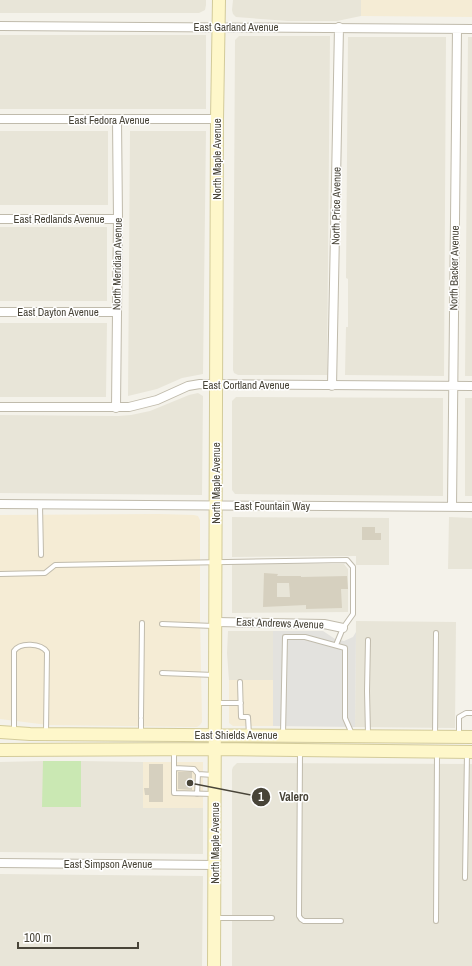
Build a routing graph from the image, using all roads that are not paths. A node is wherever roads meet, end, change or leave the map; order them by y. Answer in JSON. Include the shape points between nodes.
{"nodes":[{"id":1,"x":219,"y":0,"type":"edge"},
{"id":2,"x":0,"y":26,"type":"edge"},
{"id":3,"x":220,"y":27,"type":"junction"},
{"id":4,"x":339,"y":27,"type":"junction"},
{"id":5,"x":457,"y":29,"type":"junction"},
{"id":6,"x":472,"y":29,"type":"edge"},
{"id":7,"x":0,"y":119,"type":"edge"},
{"id":8,"x":217,"y":119,"type":"junction"},
{"id":9,"x":117,"y":120,"type":"junction"},
{"id":10,"x":0,"y":218,"type":"edge"},
{"id":11,"x":118,"y":218,"type":"junction"},
{"id":12,"x":0,"y":312,"type":"edge"},
{"id":13,"x":116,"y":312,"type":"junction"},
{"id":14,"x":216,"y":385,"type":"junction"},
{"id":15,"x":332,"y":386,"type":"junction"},
{"id":16,"x":452,"y":386,"type":"junction"},
{"id":17,"x":472,"y":386,"type":"edge"},
{"id":18,"x":0,"y":407,"type":"edge"},
{"id":19,"x":116,"y":408,"type":"junction"},
{"id":20,"x":0,"y":504,"type":"edge"},
{"id":21,"x":40,"y":505,"type":"junction"},
{"id":22,"x":216,"y":506,"type":"junction"},
{"id":23,"x":452,"y":507,"type":"junction"},
{"id":24,"x":472,"y":507,"type":"edge"},
{"id":25,"x":41,"y":555,"type":"dead end"},
{"id":26,"x":216,"y":562,"type":"junction"},
{"id":27,"x":0,"y":574,"type":"edge"},
{"id":28,"x":142,"y":623,"type":"dead end"},
{"id":29,"x":162,"y":624,"type":"dead end"},
{"id":30,"x":216,"y":624,"type":"junction"},
{"id":31,"x":343,"y":628,"type":"junction"},
{"id":32,"x":436,"y":634,"type":"dead end"},
{"id":33,"x":368,"y":640,"type":"dead end"},
{"id":34,"x":336,"y":645,"type":"junction"},
{"id":35,"x":162,"y":673,"type":"dead end"},
{"id":36,"x":216,"y":675,"type":"junction"},
{"id":37,"x":240,"y":682,"type":"dead end"},
{"id":38,"x":216,"y":703,"type":"junction"},
{"id":39,"x":241,"y":703,"type":"junction"},
{"id":40,"x":472,"y":713,"type":"edge"},
{"id":41,"x":0,"y":732,"type":"edge"},
{"id":42,"x":14,"y":733,"type":"junction"},
{"id":43,"x":46,"y":734,"type":"junction"},
{"id":44,"x":141,"y":734,"type":"junction"},
{"id":45,"x":216,"y":735,"type":"junction"},
{"id":46,"x":249,"y":735,"type":"junction"},
{"id":47,"x":283,"y":735,"type":"junction"},
{"id":48,"x":353,"y":736,"type":"junction"},
{"id":49,"x":368,"y":736,"type":"junction"},
{"id":50,"x":435,"y":736,"type":"junction"},
{"id":51,"x":459,"y":737,"type":"junction"},
{"id":52,"x":472,"y":737,"type":"edge"},
{"id":53,"x":174,"y":749,"type":"junction"},
{"id":54,"x":216,"y":749,"type":"junction"},
{"id":55,"x":0,"y":750,"type":"edge"},
{"id":56,"x":300,"y":750,"type":"junction"},
{"id":57,"x":470,"y":750,"type":"edge"},
{"id":58,"x":437,"y":751,"type":"junction"},
{"id":59,"x":174,"y":768,"type":"junction"},
{"id":60,"x":198,"y":774,"type":"junction"},
{"id":61,"x":216,"y":775,"type":"junction"},
{"id":62,"x":197,"y":794,"type":"junction"},
{"id":63,"x":215,"y":794,"type":"junction"},
{"id":64,"x":0,"y":863,"type":"edge"},
{"id":65,"x":215,"y":865,"type":"junction"},
{"id":66,"x":465,"y":878,"type":"dead end"},
{"id":67,"x":215,"y":918,"type":"junction"},
{"id":68,"x":272,"y":918,"type":"dead end"},
{"id":69,"x":341,"y":921,"type":"dead end"},
{"id":70,"x":436,"y":921,"type":"dead end"},
{"id":71,"x":214,"y":966,"type":"edge"}],
"edges":[{"from":1,"to":3,"type":"street","name":"North Maple Avenue"},
{"from":2,"to":3,"type":"street","name":"East Garland Avenue"},
{"from":3,"to":4,"type":"street","name":"East Garland Avenue"},
{"from":3,"to":8,"type":"street","name":"North Maple Avenue"},
{"from":4,"to":5,"type":"street","name":"East Garland Avenue"},
{"from":4,"to":15,"type":"street","name":"North Price Avenue"},
{"from":5,"to":6,"type":"street","name":"East Garland Avenue"},
{"from":5,"to":16,"type":"street","name":"North Backer Avenue"},
{"from":7,"to":9,"type":"street","name":"East Fedora Avenue"},
{"from":8,"to":9,"type":"street","name":"East Fedora Avenue"},
{"from":8,"to":14,"type":"street","name":"North Maple Avenue"},
{"from":9,"to":11,"type":"street","name":"North Meridian Avenue"},
{"from":10,"to":11,"type":"street","name":"East Redlands Avenue"},
{"from":11,"to":13,"type":"street","name":"North Meridian Avenue"},
{"from":12,"to":13,"type":"street","name":"East Dayton Avenue"},
{"from":13,"to":19,"type":"street","name":"North Meridian Avenue"},
{"from":14,"to":15,"type":"street","name":"East Cortland Avenue"},
{"from":14,"to":19,"type":"street","name":"East Cortland Avenue","via":[[188,386],[144,404]]},
{"from":14,"to":22,"type":"street","name":"North Maple Avenue"},
{"from":15,"to":16,"type":"street","name":"East Cortland Avenue"},
{"from":16,"to":17,"type":"street","name":"East Cortland Avenue"},
{"from":16,"to":23,"type":"street","name":"North Backer Avenue"},
{"from":18,"to":19,"type":"street","name":"East Cortland Avenue"},
{"from":20,"to":21,"type":"street","name":"East Fountain Way"},
{"from":21,"to":22,"type":"street","name":"East Fountain Way"},
{"from":21,"to":25,"type":"lane"},
{"from":22,"to":23,"type":"street","name":"East Fountain Way"},
{"from":22,"to":26,"type":"street","name":"North Maple Avenue"},
{"from":23,"to":24,"type":"street","name":"East Fountain Way"},
{"from":26,"to":27,"type":"lane","via":[[56,565],[45,573]]},
{"from":26,"to":30,"type":"street","name":"North Maple Avenue"},
{"from":26,"to":31,"type":"lane","via":[[347,560],[353,567],[353,614]]},
{"from":28,"to":44,"type":"lane"},
{"from":29,"to":30,"type":"lane"},
{"from":30,"to":31,"type":"street","name":"East Andrews Avenue","via":[[324,624]]},
{"from":30,"to":36,"type":"street","name":"North Maple Avenue"},
{"from":31,"to":34,"type":"lane"},
{"from":32,"to":50,"type":"lane"},
{"from":33,"to":49,"type":"lane"},
{"from":34,"to":47,"type":"lane","via":[[305,637],[285,637]]},
{"from":34,"to":48,"type":"lane","via":[[345,648],[345,718]]},
{"from":35,"to":36,"type":"lane"},
{"from":36,"to":38,"type":"street","name":"North Maple Avenue"},
{"from":37,"to":39,"type":"lane"},
{"from":38,"to":39,"type":"lane"},
{"from":38,"to":45,"type":"street","name":"North Maple Avenue"},
{"from":39,"to":46,"type":"lane","via":[[241,717],[248,717]]},
{"from":40,"to":51,"type":"lane","via":[[459,716]]},
{"from":41,"to":42,"type":"street","name":"East Shields Avenue"},
{"from":42,"to":43,"type":"street","name":"East Shields Avenue"},
{"from":42,"to":43,"type":"lane","via":[[14,651],[22,646],[40,646],[47,652]]},
{"from":43,"to":44,"type":"street","name":"East Shields Avenue"},
{"from":44,"to":45,"type":"street","name":"East Shields Avenue"},
{"from":45,"to":46,"type":"street","name":"East Shields Avenue"},
{"from":45,"to":54,"type":"street","name":"North Maple Avenue"},
{"from":46,"to":47,"type":"street","name":"East Shields Avenue"},
{"from":47,"to":48,"type":"street","name":"East Shields Avenue"},
{"from":48,"to":49,"type":"street","name":"East Shields Avenue"},
{"from":49,"to":50,"type":"street","name":"East Shields Avenue"},
{"from":50,"to":51,"type":"street","name":"East Shields Avenue"},
{"from":51,"to":52,"type":"street","name":"East Shields Avenue"},
{"from":53,"to":54,"type":"street","name":"East Shields Avenue"},
{"from":53,"to":55,"type":"street","name":"East Shields Avenue"},
{"from":53,"to":59,"type":"lane"},
{"from":54,"to":56,"type":"street","name":"East Shields Avenue"},
{"from":54,"to":61,"type":"street","name":"North Maple Avenue"},
{"from":56,"to":58,"type":"street","name":"East Shields Avenue"},
{"from":56,"to":69,"type":"lane","via":[[299,916],[304,921]]},
{"from":57,"to":58,"type":"street","name":"East Shields Avenue"},
{"from":57,"to":66,"type":"lane"},
{"from":58,"to":70,"type":"lane"},
{"from":59,"to":60,"type":"lane","via":[[192,768]]},
{"from":59,"to":62,"type":"lane","via":[[174,793]]},
{"from":60,"to":61,"type":"lane"},
{"from":60,"to":62,"type":"lane"},
{"from":61,"to":63,"type":"street","name":"North Maple Avenue"},
{"from":62,"to":63,"type":"lane"},
{"from":63,"to":65,"type":"street","name":"North Maple Avenue"},
{"from":64,"to":65,"type":"street","name":"East Simpson Avenue"},
{"from":65,"to":67,"type":"street","name":"North Maple Avenue"},
{"from":67,"to":68,"type":"lane"},
{"from":67,"to":71,"type":"street","name":"North Maple Avenue"}]}
